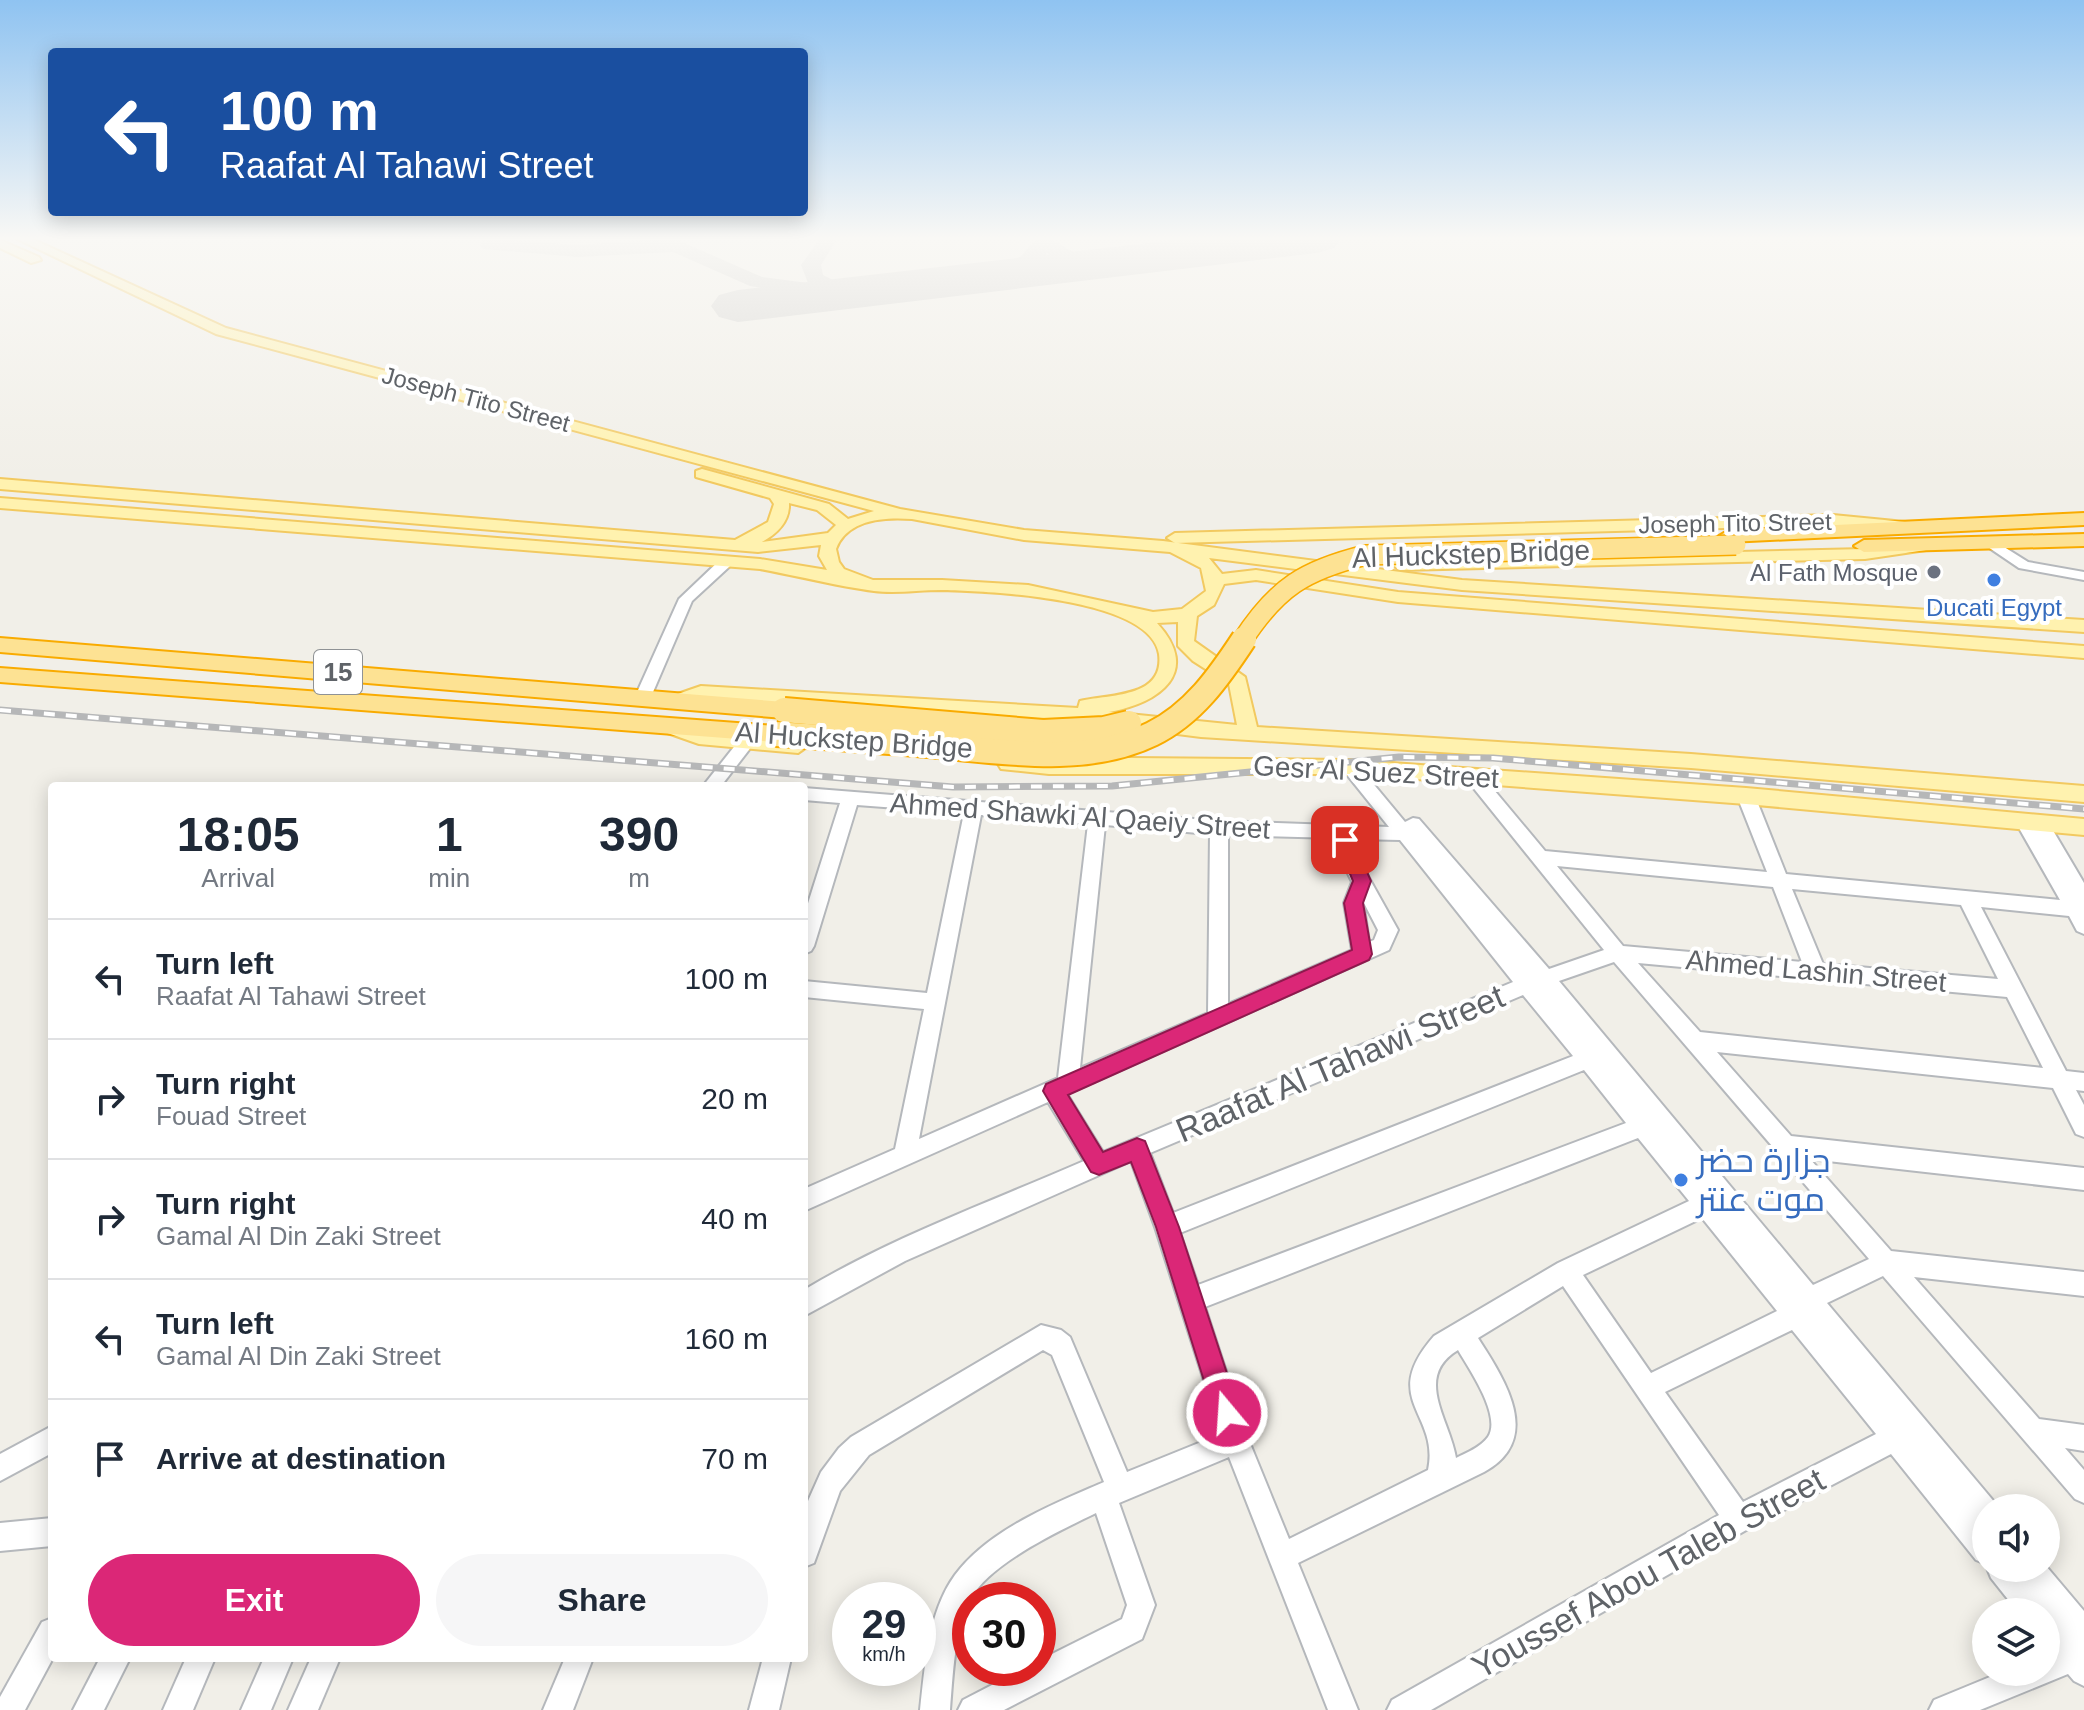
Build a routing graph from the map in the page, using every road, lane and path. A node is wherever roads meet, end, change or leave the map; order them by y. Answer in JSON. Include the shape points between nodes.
{"nodes":[{"id":1,"x":155,"y":318,"type":"edge"},
{"id":2,"x":193,"y":318,"type":"edge"},
{"id":3,"x":168,"y":324,"type":"dead end"},
{"id":4,"x":189,"y":334,"type":"dead end"},
{"id":5,"x":0,"y":484,"type":"edge"},
{"id":6,"x":776,"y":494,"type":"junction"},
{"id":7,"x":0,"y":503,"type":"edge"},
{"id":8,"x":898,"y":513,"type":"junction"},
{"id":9,"x":2084,"y":519,"type":"edge"},
{"id":10,"x":1905,"y":527,"type":"junction"},
{"id":11,"x":840,"y":532,"type":"junction"},
{"id":12,"x":1386,"y":533,"type":"junction"},
{"id":13,"x":2084,"y":540,"type":"edge"},
{"id":14,"x":1993,"y":544,"type":"junction"},
{"id":15,"x":737,"y":545,"type":"junction"},
{"id":16,"x":1148,"y":545,"type":"junction"},
{"id":17,"x":1920,"y":546,"type":"junction"},
{"id":18,"x":1181,"y":550,"type":"junction"},
{"id":19,"x":1622,"y":562,"type":"junction"},
{"id":20,"x":725,"y":563,"type":"junction"},
{"id":21,"x":2084,"y":576,"type":"edge"},
{"id":22,"x":849,"y":579,"type":"junction"},
{"id":23,"x":1216,"y":580,"type":"junction"},
{"id":24,"x":1637,"y":598,"type":"junction"},
{"id":25,"x":1130,"y":614,"type":"junction"},
{"id":26,"x":1188,"y":614,"type":"junction"},
{"id":27,"x":2084,"y":626,"type":"edge"},
{"id":28,"x":0,"y":645,"type":"edge"},
{"id":29,"x":2084,"y":652,"type":"edge"},
{"id":30,"x":0,"y":675,"type":"edge"},
{"id":31,"x":642,"y":699,"type":"junction"},
{"id":32,"x":676,"y":702,"type":"junction"},
{"id":33,"x":986,"y":708,"type":"junction"},
{"id":34,"x":1027,"y":711,"type":"junction"},
{"id":35,"x":1114,"y":719,"type":"junction"},
{"id":36,"x":669,"y":726,"type":"junction"},
{"id":37,"x":1248,"y":733,"type":"junction"},
{"id":38,"x":747,"y":742,"type":"junction"},
{"id":39,"x":1122,"y":766,"type":"junction"},
{"id":40,"x":1049,"y":767,"type":"junction"},
{"id":41,"x":1358,"y":768,"type":"junction"},
{"id":42,"x":1473,"y":776,"type":"junction"},
{"id":43,"x":715,"y":782,"type":"edge"},
{"id":44,"x":808,"y":794,"type":"edge"},
{"id":45,"x":2084,"y":794,"type":"edge"},
{"id":46,"x":1746,"y":796,"type":"junction"},
{"id":47,"x":850,"y":798,"type":"junction"},
{"id":48,"x":974,"y":807,"type":"junction"},
{"id":49,"x":1097,"y":818,"type":"junction"},
{"id":50,"x":2031,"y":822,"type":"junction"},
{"id":51,"x":2084,"y":827,"type":"edge"},
{"id":52,"x":1219,"y":828,"type":"junction"},
{"id":53,"x":1345,"y":834,"type":"junction"},
{"id":54,"x":1405,"y":834,"type":"junction"},
{"id":55,"x":1537,"y":857,"type":"junction"},
{"id":56,"x":1780,"y":880,"type":"junction"},
{"id":57,"x":1362,"y":881,"type":"junction"},
{"id":58,"x":1967,"y":899,"type":"junction"},
{"id":59,"x":2082,"y":911,"type":"edge"},
{"id":60,"x":808,"y":933,"type":"edge"},
{"id":61,"x":1618,"y":953,"type":"junction"},
{"id":62,"x":1362,"y":954,"type":"junction"},
{"id":63,"x":1815,"y":969,"type":"junction"},
{"id":64,"x":1536,"y":981,"type":"junction"},
{"id":65,"x":808,"y":989,"type":"edge"},
{"id":66,"x":2013,"y":989,"type":"junction"},
{"id":67,"x":934,"y":1002,"type":"junction"},
{"id":68,"x":1218,"y":1018,"type":"junction"},
{"id":69,"x":1697,"y":1041,"type":"junction"},
{"id":70,"x":1589,"y":1059,"type":"junction"},
{"id":71,"x":2060,"y":1080,"type":"junction"},
{"id":72,"x":2084,"y":1082,"type":"edge"},
{"id":73,"x":1061,"y":1088,"type":"junction"},
{"id":74,"x":1643,"y":1126,"type":"junction"},
{"id":75,"x":2084,"y":1127,"type":"edge"},
{"id":76,"x":1789,"y":1146,"type":"junction"},
{"id":77,"x":1137,"y":1148,"type":"junction"},
{"id":78,"x":904,"y":1158,"type":"junction"},
{"id":79,"x":1099,"y":1165,"type":"junction"},
{"id":80,"x":2084,"y":1179,"type":"edge"},
{"id":81,"x":808,"y":1198,"type":"edge"},
{"id":82,"x":1706,"y":1204,"type":"junction"},
{"id":83,"x":1167,"y":1227,"type":"junction"},
{"id":84,"x":1888,"y":1262,"type":"junction"},
{"id":85,"x":1566,"y":1271,"type":"junction"},
{"id":86,"x":2084,"y":1284,"type":"edge"},
{"id":87,"x":1191,"y":1300,"type":"junction"},
{"id":88,"x":808,"y":1301,"type":"edge"},
{"id":89,"x":1803,"y":1307,"type":"junction"},
{"id":90,"x":1462,"y":1334,"type":"junction"},
{"id":91,"x":1647,"y":1388,"type":"junction"},
{"id":92,"x":2033,"y":1431,"type":"junction"},
{"id":93,"x":1895,"y":1438,"type":"junction"},
{"id":94,"x":2084,"y":1438,"type":"edge"},
{"id":95,"x":48,"y":1441,"type":"edge"},
{"id":96,"x":1236,"y":1441,"type":"junction"},
{"id":97,"x":0,"y":1468,"type":"edge"},
{"id":98,"x":1439,"y":1478,"type":"junction"},
{"id":99,"x":2084,"y":1490,"type":"edge"},
{"id":100,"x":1112,"y":1494,"type":"junction"},
{"id":101,"x":1972,"y":1498,"type":"edge"},
{"id":102,"x":1738,"y":1519,"type":"junction"},
{"id":103,"x":48,"y":1532,"type":"edge"},
{"id":104,"x":1972,"y":1533,"type":"edge"},
{"id":105,"x":0,"y":1537,"type":"edge"},
{"id":106,"x":808,"y":1538,"type":"edge"},
{"id":107,"x":1282,"y":1557,"type":"junction"},
{"id":108,"x":2012,"y":1582,"type":"edge"},
{"id":109,"x":2038,"y":1582,"type":"edge"},
{"id":110,"x":2025,"y":1598,"type":"edge"},
{"id":111,"x":2060,"y":1636,"type":"edge"},
{"id":112,"x":48,"y":1639,"type":"edge"},
{"id":113,"x":2080,"y":1654,"type":"edge"},
{"id":114,"x":114,"y":1662,"type":"edge"},
{"id":115,"x":199,"y":1662,"type":"edge"},
{"id":116,"x":277,"y":1662,"type":"edge"},
{"id":117,"x":324,"y":1662,"type":"edge"},
{"id":118,"x":577,"y":1662,"type":"edge"},
{"id":119,"x":776,"y":1662,"type":"edge"},
{"id":120,"x":2060,"y":1663,"type":"edge"},
{"id":121,"x":2003,"y":1686,"type":"edge"},
{"id":122,"x":9,"y":1710,"type":"edge"},
{"id":123,"x":88,"y":1710,"type":"edge"},
{"id":124,"x":178,"y":1710,"type":"edge"},
{"id":125,"x":256,"y":1710,"type":"edge"},
{"id":126,"x":303,"y":1710,"type":"edge"},
{"id":127,"x":558,"y":1710,"type":"edge"},
{"id":128,"x":764,"y":1710,"type":"edge"},
{"id":129,"x":935,"y":1710,"type":"edge"},
{"id":130,"x":973,"y":1710,"type":"edge"},
{"id":131,"x":1343,"y":1710,"type":"edge"},
{"id":132,"x":1402,"y":1710,"type":"edge"},
{"id":133,"x":1944,"y":1710,"type":"edge"}],
"edges":[{"from":1,"to":3,"type":"main road"},
{"from":2,"to":8,"type":"main road","name":"Joseph Tito Street","via":[[221,331]]},
{"from":4,"to":6,"type":"main road","name":"Joseph Tito Street"},
{"from":5,"to":15,"type":"main road"},
{"from":6,"to":11,"type":"main road","name":"Joseph Tito Street","via":[[823,507]]},
{"from":6,"to":15,"type":"main road","via":[[782,504],[777,522]]},
{"from":7,"to":20,"type":"main road"},
{"from":8,"to":11,"type":"main road","via":[[865,518]]},
{"from":8,"to":16,"type":"main road","via":[[1016,534]]},
{"from":9,"to":10,"type":"highway","name":"Joseph Tito Street"},
{"from":10,"to":12,"type":"main road","name":"Joseph Tito Street","via":[[1833,520]]},
{"from":10,"to":32,"type":"highway","name":"Al Huckstep Bridge","bridge":true,"via":[[1328,553],[1290,567],[1262,588],[1178,699],[1131,723],[1104,729],[1043,732]]},
{"from":11,"to":15,"type":"main road","via":[[785,546]]},
{"from":11,"to":22,"type":"main road","via":[[828,550],[831,563]]},
{"from":12,"to":16,"type":"main road","name":"Joseph Tito Street","via":[[1177,538]]},
{"from":12,"to":19,"type":"main road","name":"Joseph Tito Street","via":[[1378,536],[1376,549],[1404,565]]},
{"from":13,"to":14,"type":"highway","name":"Joseph Tito Street"},
{"from":14,"to":17,"type":"highway","name":"Joseph Tito Street"},
{"from":14,"to":21,"type":"street","via":[[2024,565]]},
{"from":16,"to":18,"type":"main road"},
{"from":17,"to":19,"type":"main road","name":"Joseph Tito Street","via":[[1865,554]]},
{"from":17,"to":36,"type":"highway","name":"Al Huckstep Bridge","bridge":true,"via":[[1736,545],[1342,559],[1301,573],[1272,596],[1208,690],[1175,721],[1143,737],[1082,751],[1019,752]]},
{"from":18,"to":23,"type":"main road","via":[[1207,564]]},
{"from":18,"to":24,"type":"main road","via":[[1462,585]]},
{"from":19,"to":24,"type":"main road","via":[[1613,565],[1610,579]]},
{"from":20,"to":22,"type":"main road","via":[[782,566]]},
{"from":20,"to":31,"type":"street","via":[[686,599]]},
{"from":22,"to":25,"type":"main road","via":[[870,585],[1018,590]]},
{"from":23,"to":26,"type":"main road","via":[[1211,598]]},
{"from":23,"to":29,"type":"main road","via":[[1256,575],[1398,597]]},
{"from":24,"to":27,"type":"main road"},
{"from":25,"to":26,"type":"main road"},
{"from":25,"to":33,"type":"main road","via":[[1152,628],[1167,651],[1166,671],[1143,694],[1103,706],[1002,702]]},
{"from":26,"to":37,"type":"main road","via":[[1185,642],[1238,681]]},
{"from":28,"to":31,"type":"highway","number":"15"},
{"from":30,"to":36,"type":"highway","number":"15"},
{"from":31,"to":32,"type":"highway","number":"15"},
{"from":32,"to":33,"type":"main road","name":"Gesr Al Suez Street","via":[[701,692]]},
{"from":33,"to":34,"type":"main road","name":"Gesr Al Suez Street"},
{"from":34,"to":35,"type":"main road","name":"Gesr Al Suez Street"},
{"from":34,"to":40,"type":"main road","via":[[1047,723],[1056,737],[1057,752]]},
{"from":35,"to":37,"type":"main road","name":"Gesr Al Suez Street"},
{"from":35,"to":39,"type":"main road","via":[[1096,743],[1103,758]]},
{"from":36,"to":38,"type":"main road","name":"Gesr Al Suez Street","via":[[699,737]]},
{"from":37,"to":45,"type":"main road","name":"Gesr Al Suez Street","via":[[1666,759]]},
{"from":38,"to":40,"type":"main road","name":"Gesr Al Suez Street"},
{"from":38,"to":43,"type":"street"},
{"from":39,"to":40,"type":"main road","name":"Gesr Al Suez Street"},
{"from":39,"to":41,"type":"main road","name":"Gesr Al Suez Street"},
{"from":41,"to":42,"type":"main road","name":"Gesr Al Suez Street"},
{"from":41,"to":54,"type":"street"},
{"from":41,"to":64,"type":"street"},
{"from":42,"to":46,"type":"main road","name":"Gesr Al Suez Street"},
{"from":42,"to":55,"type":"street"},
{"from":44,"to":47,"type":"street","name":"Ahmed Shawki Al Qaeiy Street"},
{"from":46,"to":50,"type":"main road","name":"Gesr Al Suez Street"},
{"from":46,"to":56,"type":"street"},
{"from":47,"to":48,"type":"street","name":"Ahmed Shawki Al Qaeiy Street"},
{"from":47,"to":60,"type":"street"},
{"from":48,"to":49,"type":"street","name":"Ahmed Shawki Al Qaeiy Street"},
{"from":48,"to":67,"type":"street"},
{"from":49,"to":52,"type":"street","name":"Ahmed Shawki Al Qaeiy Street"},
{"from":49,"to":73,"type":"street"},
{"from":50,"to":51,"type":"main road","name":"Gesr Al Suez Street"},
{"from":50,"to":59,"type":"street"},
{"from":52,"to":53,"type":"street","name":"Ahmed Shawki Al Qaeiy Street"},
{"from":52,"to":68,"type":"street"},
{"from":53,"to":54,"type":"street","name":"Ahmed Shawki Al Qaeiy Street"},
{"from":53,"to":57,"type":"street"},
{"from":54,"to":64,"type":"street"},
{"from":55,"to":56,"type":"street"},
{"from":55,"to":61,"type":"street"},
{"from":56,"to":58,"type":"street"},
{"from":56,"to":63,"type":"street"},
{"from":57,"to":62,"type":"street","via":[[1353,903]]},
{"from":57,"to":62,"type":"street","via":[[1388,930],[1382,945]]},
{"from":58,"to":59,"type":"street"},
{"from":58,"to":66,"type":"street"},
{"from":61,"to":63,"type":"street","name":"Ahmed Lashin Street"},
{"from":61,"to":64,"type":"street","name":"Raafat Al Tahawi Street"},
{"from":61,"to":69,"type":"street"},
{"from":62,"to":68,"type":"street"},
{"from":63,"to":66,"type":"street","name":"Ahmed Lashin Street"},
{"from":64,"to":70,"type":"street"},
{"from":64,"to":77,"type":"street","name":"Raafat Al Tahawi Street"},
{"from":64,"to":89,"type":"street"},
{"from":65,"to":67,"type":"street"},
{"from":66,"to":71,"type":"street"},
{"from":67,"to":78,"type":"street"},
{"from":68,"to":73,"type":"street"},
{"from":69,"to":71,"type":"street"},
{"from":69,"to":76,"type":"street"},
{"from":70,"to":74,"type":"street"},
{"from":70,"to":83,"type":"street"},
{"from":71,"to":72,"type":"street"},
{"from":71,"to":75,"type":"street"},
{"from":73,"to":78,"type":"street"},
{"from":73,"to":79,"type":"street"},
{"from":74,"to":82,"type":"street"},
{"from":74,"to":87,"type":"street"},
{"from":76,"to":80,"type":"street"},
{"from":76,"to":84,"type":"street"},
{"from":77,"to":79,"type":"street","name":"Raafat Al Tahawi Street"},
{"from":77,"to":83,"type":"street"},
{"from":78,"to":81,"type":"street"},
{"from":79,"to":88,"type":"street","name":"Raafat Al Tahawi Street","via":[[894,1255]]},
{"from":82,"to":85,"type":"street"},
{"from":82,"to":89,"type":"street"},
{"from":83,"to":87,"type":"street"},
{"from":84,"to":86,"type":"street"},
{"from":84,"to":89,"type":"street"},
{"from":84,"to":92,"type":"street"},
{"from":85,"to":90,"type":"street"},
{"from":85,"to":91,"type":"street"},
{"from":87,"to":96,"type":"street"},
{"from":89,"to":91,"type":"street"},
{"from":89,"to":93,"type":"street"},
{"from":89,"to":101,"type":"street"},
{"from":90,"to":98,"type":"street","via":[[1430,1356],[1420,1389],[1443,1445],[1445,1463]]},
{"from":90,"to":98,"type":"street","via":[[1502,1408],[1505,1431],[1497,1449]]},
{"from":91,"to":102,"type":"street"},
{"from":92,"to":94,"type":"street"},
{"from":92,"to":99,"type":"street"},
{"from":93,"to":102,"type":"street","name":"Youssef Abou Taleb Street"},
{"from":93,"to":104,"type":"street"},
{"from":95,"to":97,"type":"street"},
{"from":96,"to":100,"type":"street"},
{"from":96,"to":107,"type":"street"},
{"from":98,"to":107,"type":"street"},
{"from":100,"to":106,"type":"street","via":[[1061,1346],[1041,1337],[842,1461],[817,1505]]},
{"from":100,"to":129,"type":"street","via":[[1007,1544],[965,1585],[942,1648]]},
{"from":100,"to":130,"type":"street","via":[[1141,1605],[1132,1629]]},
{"from":102,"to":132,"type":"street","name":"Youssef Abou Taleb Street"},
{"from":103,"to":105,"type":"street"},
{"from":107,"to":131,"type":"street"},
{"from":108,"to":110,"type":"street"},
{"from":109,"to":113,"type":"street"},
{"from":111,"to":113,"type":"street"},
{"from":112,"to":122,"type":"street"},
{"from":113,"to":120,"type":"street"},
{"from":114,"to":123,"type":"street"},
{"from":115,"to":124,"type":"street"},
{"from":116,"to":125,"type":"street"},
{"from":117,"to":126,"type":"street"},
{"from":118,"to":127,"type":"street"},
{"from":119,"to":128,"type":"street"},
{"from":121,"to":133,"type":"street"}]}
